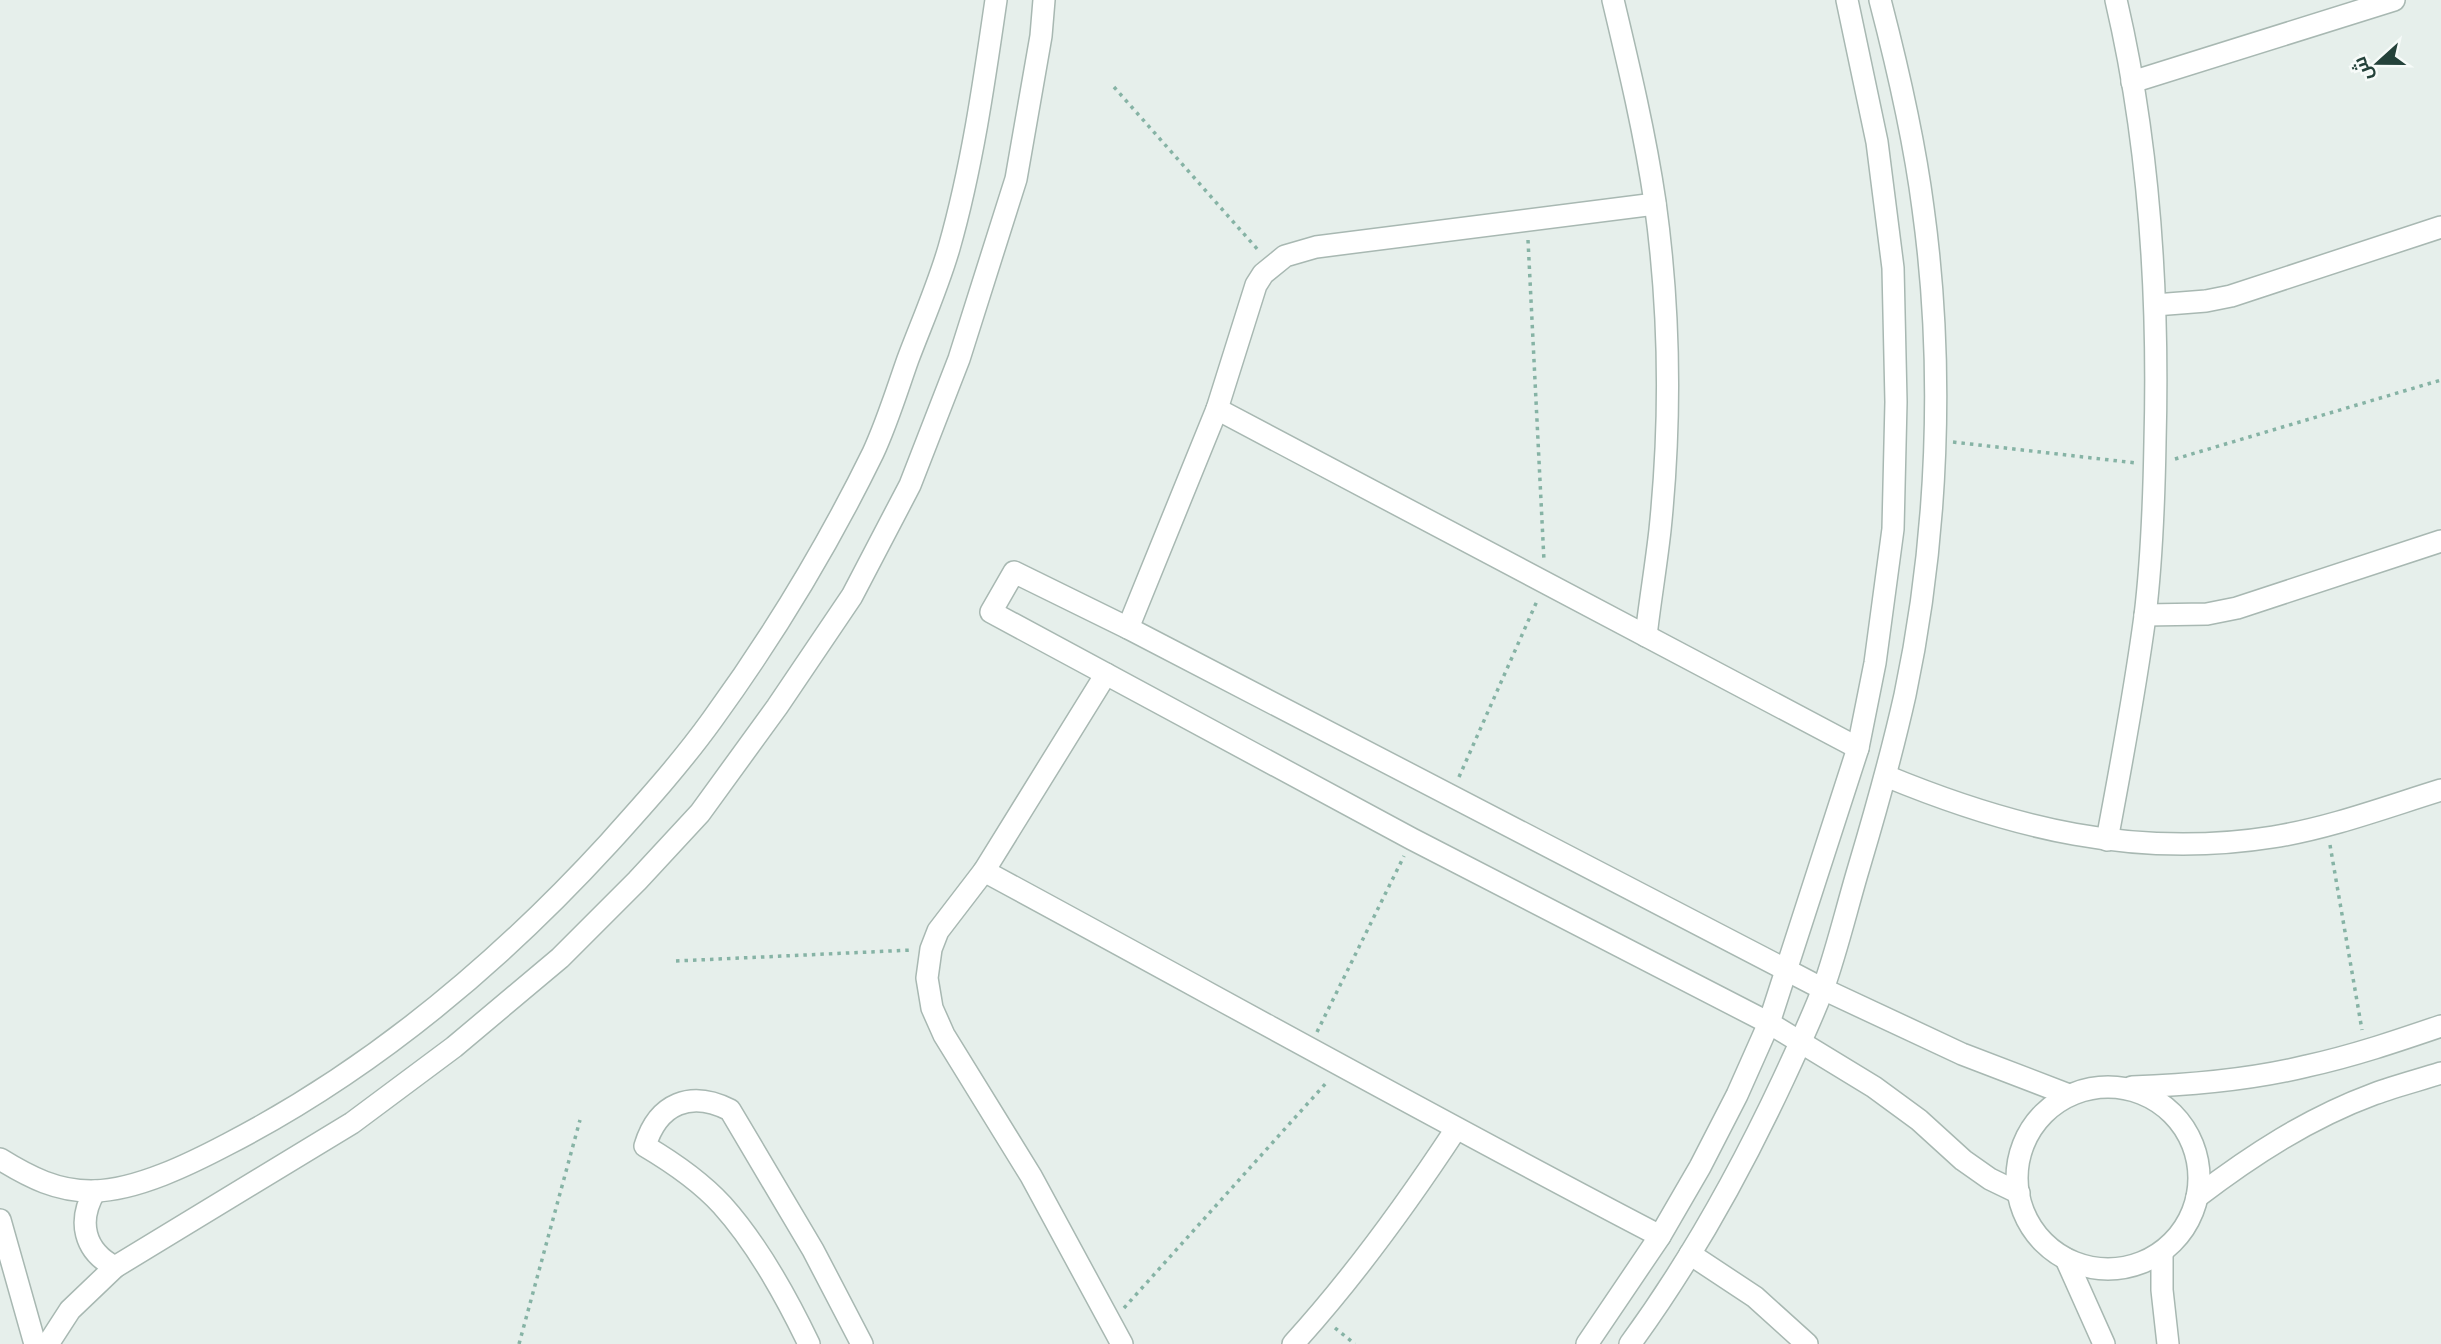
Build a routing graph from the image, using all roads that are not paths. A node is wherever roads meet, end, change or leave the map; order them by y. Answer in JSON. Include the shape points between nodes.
{"nodes":[{"id":1,"x":996,"y":0,"type":"edge"},
{"id":2,"x":1044,"y":0,"type":"edge"},
{"id":3,"x":1613,"y":0,"type":"edge"},
{"id":4,"x":1847,"y":0,"type":"edge"},
{"id":5,"x":2116,"y":0,"type":"edge"},
{"id":6,"x":2394,"y":0,"type":"edge"},
{"id":7,"x":1883,"y":10,"type":"edge"},
{"id":8,"x":1853,"y":28,"type":"junction"},
{"id":9,"x":2133,"y":82,"type":"junction"},
{"id":10,"x":1655,"y":204,"type":"junction"},
{"id":11,"x":2441,"y":227,"type":"edge"},
{"id":12,"x":2155,"y":305,"type":"junction"},
{"id":13,"x":1217,"y":409,"type":"junction"},
{"id":14,"x":2441,"y":541,"type":"edge"},
{"id":15,"x":2145,"y":615,"type":"junction"},
{"id":16,"x":1128,"y":628,"type":"junction"},
{"id":17,"x":1646,"y":636,"type":"junction"},
{"id":18,"x":1106,"y":674,"type":"junction"},
{"id":19,"x":1858,"y":748,"type":"junction"},
{"id":20,"x":1886,"y":776,"type":"junction"},
{"id":21,"x":2441,"y":790,"type":"edge"},
{"id":22,"x":2108,"y":840,"type":"junction"},
{"id":23,"x":984,"y":871,"type":"junction"},
{"id":24,"x":1784,"y":969,"type":"junction"},
{"id":25,"x":1823,"y":989,"type":"junction"},
{"id":26,"x":1769,"y":1023,"type":"junction"},
{"id":27,"x":2441,"y":1027,"type":"edge"},
{"id":28,"x":1800,"y":1042,"type":"junction"},
{"id":29,"x":2441,"y":1073,"type":"edge"},
{"id":30,"x":2118,"y":1087,"type":"junction"},
{"id":31,"x":2069,"y":1096,"type":"junction"},
{"id":32,"x":1455,"y":1129,"type":"junction"},
{"id":33,"x":0,"y":1159,"type":"edge"},
{"id":34,"x":95,"y":1191,"type":"junction"},
{"id":35,"x":2019,"y":1193,"type":"junction"},
{"id":36,"x":2197,"y":1197,"type":"junction"},
{"id":37,"x":0,"y":1220,"type":"edge"},
{"id":38,"x":1660,"y":1236,"type":"junction"},
{"id":39,"x":2162,"y":1252,"type":"junction"},
{"id":40,"x":1690,"y":1254,"type":"junction"},
{"id":41,"x":2066,"y":1259,"type":"junction"},
{"id":42,"x":115,"y":1267,"type":"junction"},
{"id":43,"x":34,"y":1344,"type":"edge"},
{"id":44,"x":48,"y":1344,"type":"edge"},
{"id":45,"x":809,"y":1344,"type":"edge"},
{"id":46,"x":862,"y":1344,"type":"edge"},
{"id":47,"x":1122,"y":1344,"type":"edge"},
{"id":48,"x":1293,"y":1344,"type":"edge"},
{"id":49,"x":1587,"y":1344,"type":"edge"},
{"id":50,"x":1630,"y":1344,"type":"edge"},
{"id":51,"x":1807,"y":1344,"type":"edge"},
{"id":52,"x":2104,"y":1344,"type":"edge"},
{"id":53,"x":2168,"y":1344,"type":"edge"}],
"edges":[{"from":1,"to":34,"type":"street","via":[[978,118],[948,252],[876,448],[811,570],[710,722],[650,798],[577,878],[456,991],[403,1033],[279,1118],[215,1151],[175,1170]]},
{"from":2,"to":42,"type":"street","via":[[1016,179],[955,370],[910,485],[840,615],[700,813],[560,958],[454,1047],[352,1123]]},
{"from":3,"to":10,"type":"street"},
{"from":4,"to":8,"type":"street"},
{"from":5,"to":9,"type":"street"},
{"from":6,"to":9,"type":"street"},
{"from":7,"to":8,"type":"street"},
{"from":7,"to":20,"type":"street","via":[[1904,94],[1924,209],[1935,440],[1919,610]]},
{"from":8,"to":19,"type":"street","via":[[1877,142],[1894,268],[1896,402],[1893,529]]},
{"from":9,"to":12,"type":"street","via":[[2152,233]]},
{"from":10,"to":13,"type":"street","via":[[1300,250],[1285,256],[1263,274],[1251,297]]},
{"from":10,"to":17,"type":"street","via":[[1665,317],[1666,423],[1660,530]]},
{"from":11,"to":12,"type":"street","via":[[2231,296]]},
{"from":12,"to":15,"type":"street","via":[[2155,465]]},
{"from":13,"to":16,"type":"street"},
{"from":13,"to":17,"type":"street"},
{"from":14,"to":15,"type":"street","via":[[2237,608],[2207,614]]},
{"from":15,"to":22,"type":"street"},
{"from":16,"to":18,"type":"street","via":[[1014,572],[991,612]]},
{"from":16,"to":24,"type":"street"},
{"from":17,"to":19,"type":"street"},
{"from":18,"to":23,"type":"street"},
{"from":18,"to":26,"type":"street"},
{"from":19,"to":24,"type":"street"},
{"from":20,"to":22,"type":"street","via":[[1998,817]]},
{"from":20,"to":25,"type":"street"},
{"from":21,"to":22,"type":"street","via":[[2326,826],[2273,837],[2219,843]]},
{"from":23,"to":32,"type":"street"},
{"from":23,"to":47,"type":"street","via":[[938,931],[931,949],[927,978],[932,1008]]},
{"from":24,"to":25,"type":"street"},
{"from":24,"to":26,"type":"street"},
{"from":25,"to":28,"type":"street"},
{"from":25,"to":31,"type":"street","via":[[1962,1054]]},
{"from":26,"to":28,"type":"street"},
{"from":26,"to":38,"type":"street","via":[[1731,1107]]},
{"from":27,"to":30,"type":"street","via":[[2366,1051],[2243,1079]]},
{"from":28,"to":35,"type":"street","via":[[1874,1087],[1964,1160]]},
{"from":28,"to":40,"type":"street","via":[[1761,1126]]},
{"from":29,"to":36,"type":"street","via":[[2374,1094],[2300,1128]]},
{"from":30,"to":31,"type":"street"},
{"from":30,"to":36,"type":"street","via":[[2150,1097],[2186,1132],[2198,1163]]},
{"from":31,"to":35,"type":"street","via":[[2042,1115],[2024,1143],[2017,1177]]},
{"from":32,"to":38,"type":"street"},
{"from":32,"to":48,"type":"street","via":[[1368,1256]]},
{"from":33,"to":34,"type":"street","via":[[33,1180]]},
{"from":34,"to":42,"type":"street","via":[[85,1215],[88,1240],[104,1261]]},
{"from":35,"to":41,"type":"street","via":[[2026,1217],[2040,1239]]},
{"from":36,"to":39,"type":"street","via":[[2185,1228]]},
{"from":37,"to":43,"type":"street"},
{"from":38,"to":49,"type":"street"},
{"from":39,"to":41,"type":"street","via":[[2132,1267],[2115,1269]]},
{"from":39,"to":53,"type":"street"},
{"from":40,"to":50,"type":"street"},
{"from":40,"to":51,"type":"street","via":[[1755,1297]]},
{"from":41,"to":52,"type":"street"},
{"from":42,"to":44,"type":"street","via":[[70,1310]]},
{"from":45,"to":46,"type":"street","via":[[756,1249],[722,1204],[680,1167],[645,1146],[649,1130],[670,1108],[708,1101],[730,1110],[813,1250]]}]}
